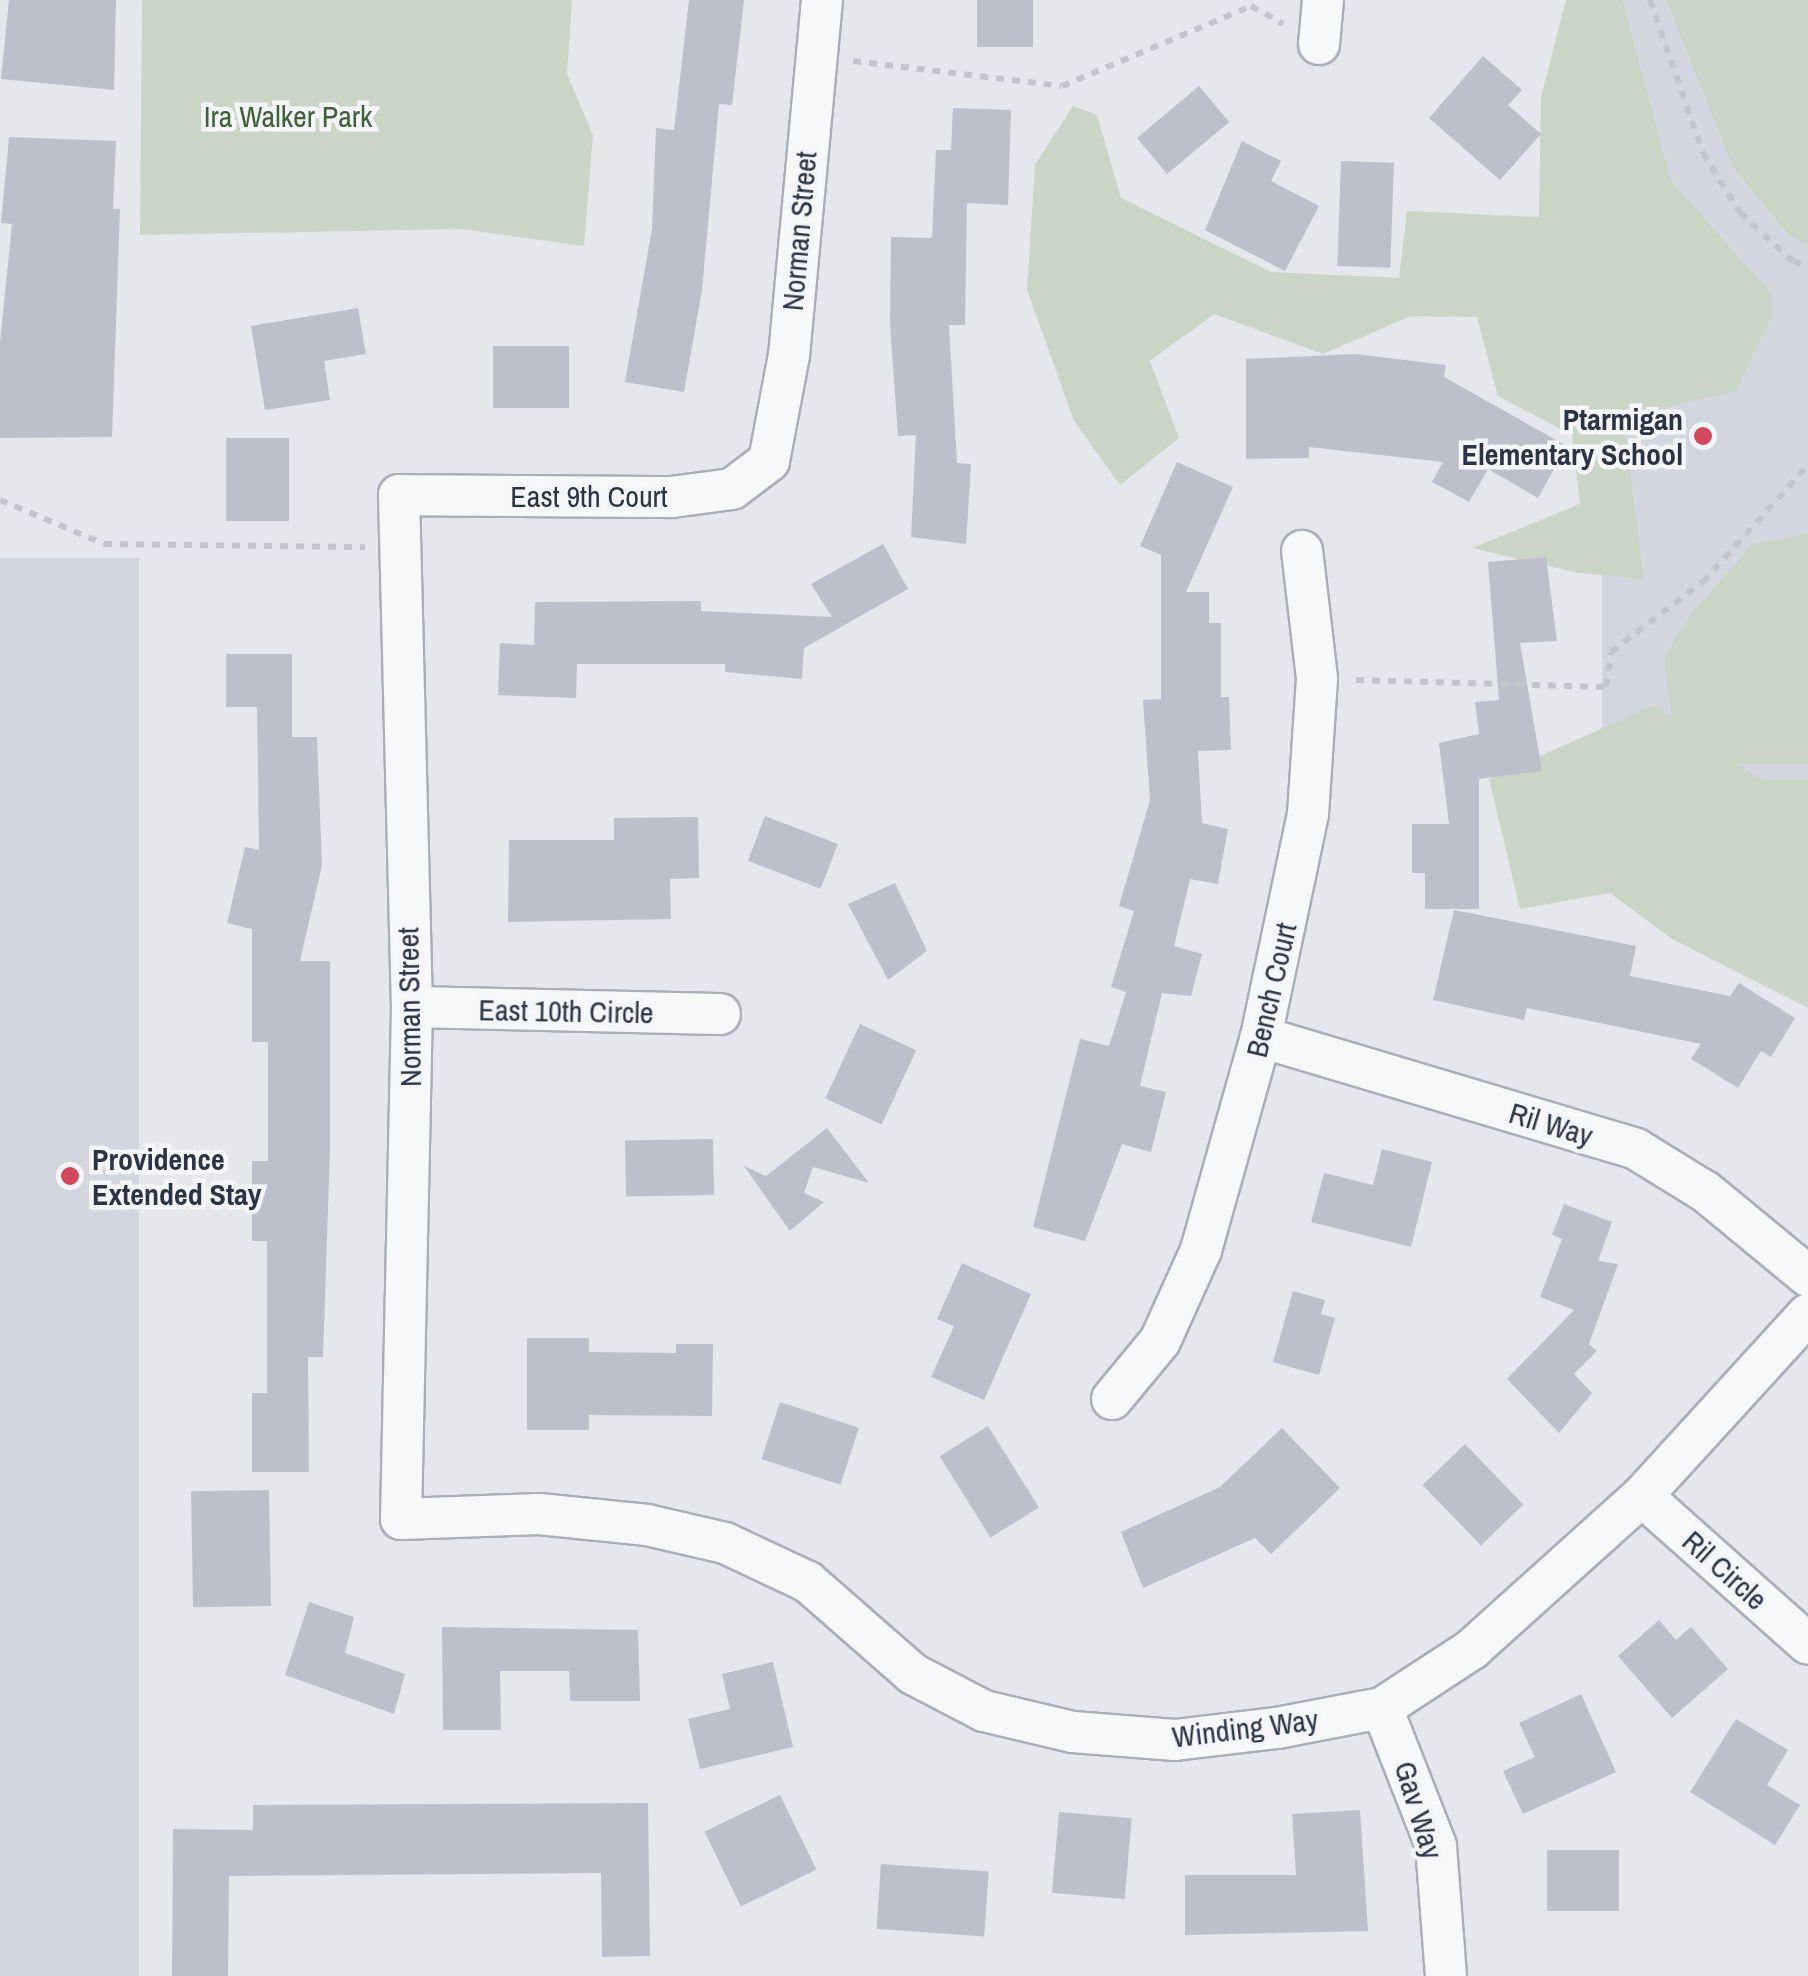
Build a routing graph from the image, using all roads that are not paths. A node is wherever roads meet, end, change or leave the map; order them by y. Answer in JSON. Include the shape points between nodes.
{"nodes":[{"id":1,"x":822,"y":0,"type":"edge"},
{"id":2,"x":1322,"y":0,"type":"edge"},
{"id":3,"x":1319,"y":44,"type":"road end"},
{"id":4,"x":769,"y":461,"type":"joint"},
{"id":5,"x":399,"y":494,"type":"joint"},
{"id":6,"x":1302,"y":551,"type":"dead end"},
{"id":7,"x":412,"y":1007,"type":"junction"},
{"id":8,"x":720,"y":1014,"type":"dead end"},
{"id":9,"x":1262,"y":1037,"type":"junction"},
{"id":10,"x":1808,"y":1276,"type":"edge"},
{"id":11,"x":1808,"y":1314,"type":"edge"},
{"id":12,"x":1112,"y":1398,"type":"dead end"},
{"id":13,"x":1642,"y":1496,"type":"junction"},
{"id":14,"x":401,"y":1520,"type":"joint"},
{"id":15,"x":1808,"y":1644,"type":"edge"},
{"id":16,"x":1382,"y":1708,"type":"junction"},
{"id":17,"x":1446,"y":1976,"type":"edge"}],
"edges":[{"from":1,"to":4,"type":"street","name":"Norman Street","via":[[789,355]]},
{"from":2,"to":3,"type":"street"},
{"from":4,"to":5,"type":"street","name":"East 9th Court","via":[[732,489],[671,497]]},
{"from":5,"to":7,"type":"street","name":"Norman Street"},
{"from":6,"to":9,"type":"street","name":"Bench Court","via":[[1317,678],[1308,814]]},
{"from":7,"to":8,"type":"street","name":"East 10th Circle"},
{"from":7,"to":14,"type":"street","name":"Norman Street"},
{"from":9,"to":10,"type":"street","name":"Ril Way","via":[[1636,1149],[1706,1192]]},
{"from":9,"to":12,"type":"street","name":"Bench Court","via":[[1201,1250],[1160,1341]]},
{"from":11,"to":13,"type":"street","name":"Winding Way"},
{"from":13,"to":15,"type":"street","name":"Ril Circle"},
{"from":13,"to":16,"type":"street","name":"Winding Way","via":[[1472,1649]]},
{"from":14,"to":16,"type":"street","name":"Winding Way","via":[[539,1514],[647,1525],[725,1544],[808,1582],[914,1674],[984,1711],[1073,1732],[1176,1740]]},
{"from":16,"to":17,"type":"street","name":"Gav Way","via":[[1436,1846]]}]}
